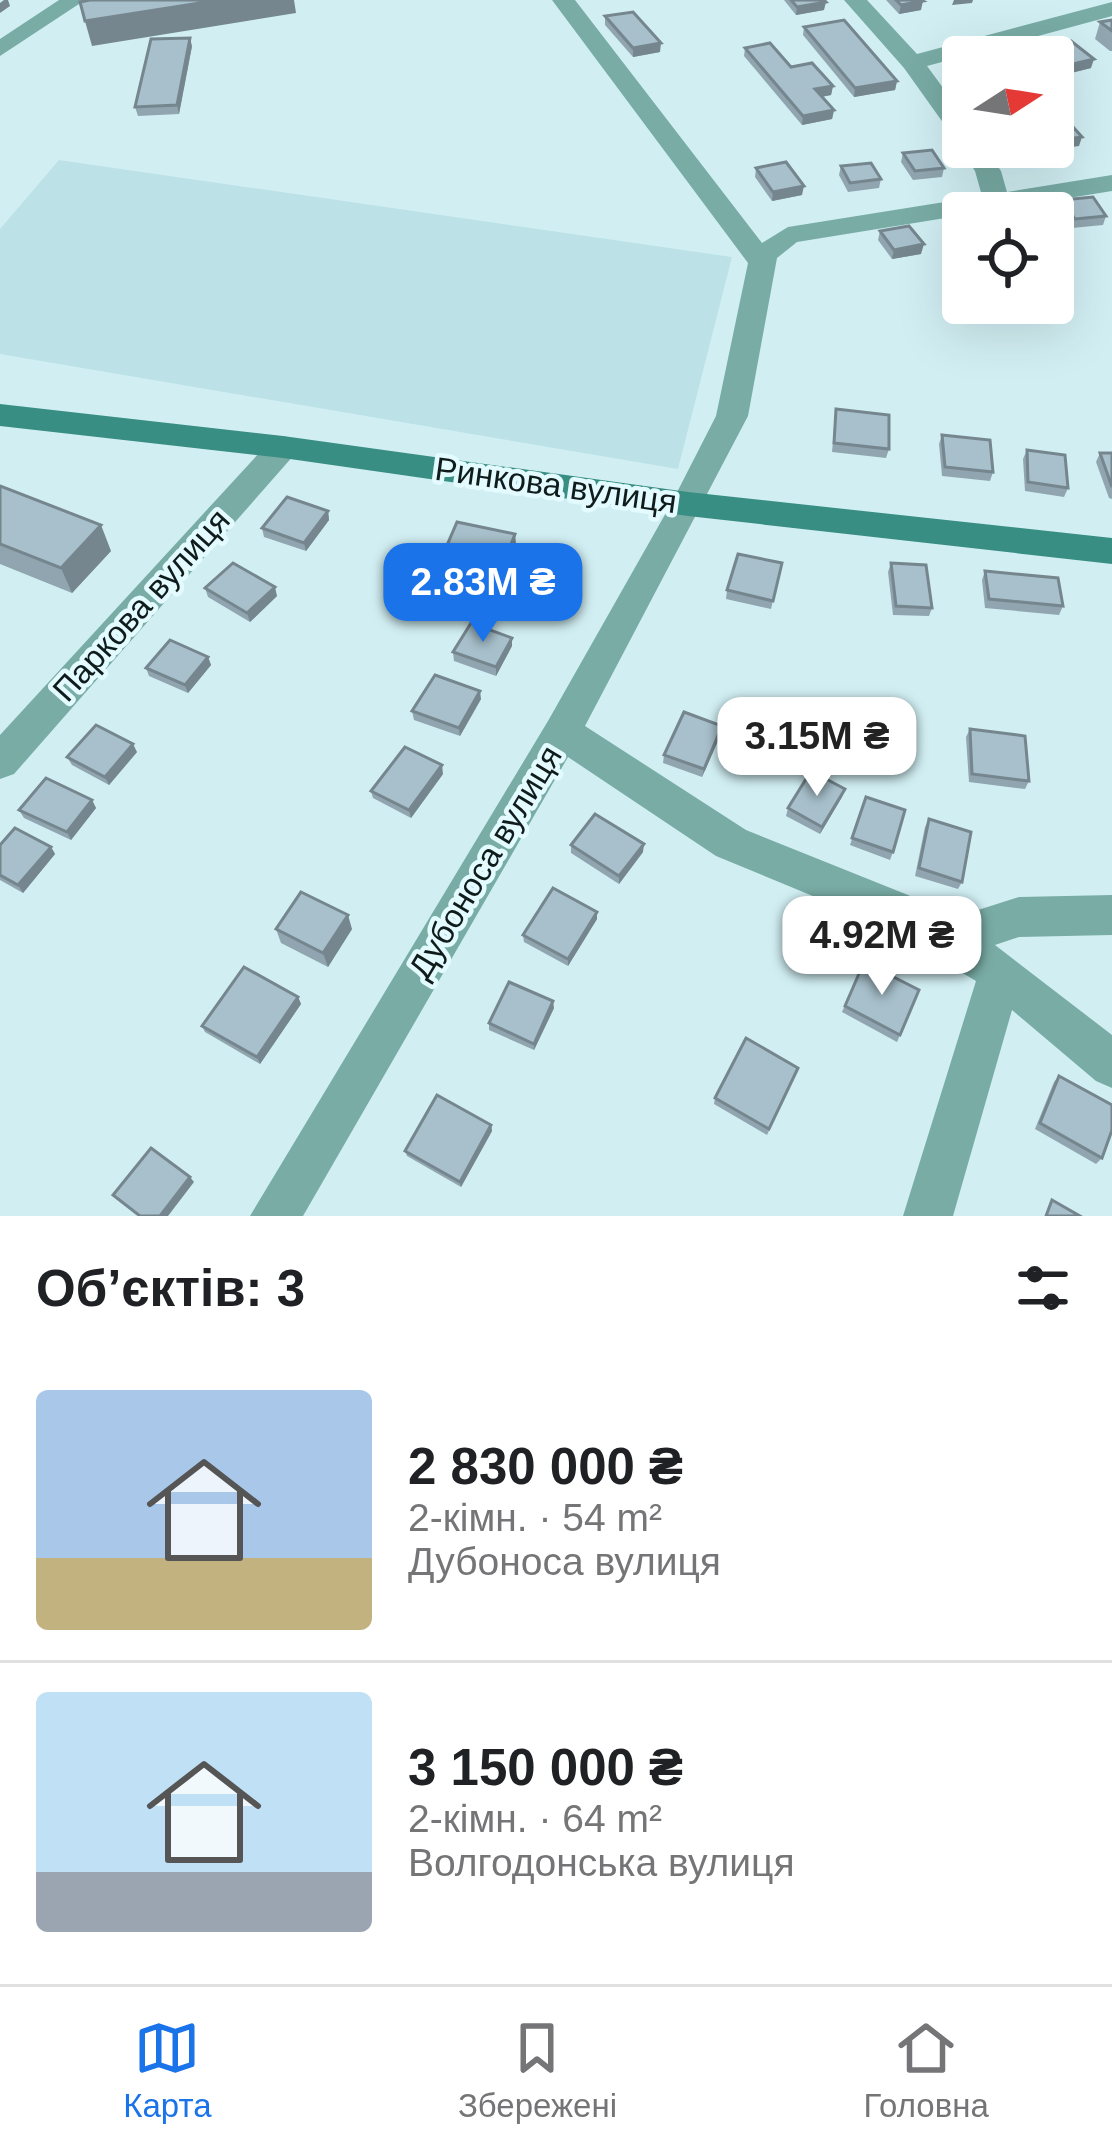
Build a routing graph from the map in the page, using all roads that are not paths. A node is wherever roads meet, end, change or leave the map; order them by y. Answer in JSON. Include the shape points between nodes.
{"nodes":[{"id":1,"x":74,"y":0,"type":"edge"},
{"id":2,"x":563,"y":0,"type":"edge"},
{"id":3,"x":855,"y":0,"type":"edge"},
{"id":4,"x":1112,"y":9,"type":"edge"},
{"id":5,"x":0,"y":49,"type":"edge"},
{"id":6,"x":912,"y":63,"type":"junction"},
{"id":7,"x":942,"y":104,"type":"edge"},
{"id":8,"x":1112,"y":183,"type":"edge"},
{"id":9,"x":1051,"y":192,"type":"edge"},
{"id":10,"x":942,"y":209,"type":"edge"},
{"id":11,"x":762,"y":262,"type":"junction"},
{"id":12,"x":0,"y":415,"type":"edge"},
{"id":13,"x":283,"y":447,"type":"junction"},
{"id":14,"x":688,"y":504,"type":"junction"},
{"id":15,"x":1112,"y":551,"type":"edge"},
{"id":16,"x":562,"y":733,"type":"junction"},
{"id":17,"x":0,"y":762,"type":"edge"},
{"id":18,"x":893,"y":909,"type":"junction"},
{"id":19,"x":1112,"y":915,"type":"edge"},
{"id":20,"x":1001,"y":972,"type":"junction"},
{"id":21,"x":1112,"y":1065,"type":"edge"},
{"id":22,"x":275,"y":1216,"type":"edge"},
{"id":23,"x":928,"y":1216,"type":"edge"}],
"edges":[{"from":1,"to":5,"type":"street"},
{"from":2,"to":11,"type":"street"},
{"from":3,"to":6,"type":"street"},
{"from":4,"to":6,"type":"street"},
{"from":6,"to":7,"type":"street"},
{"from":8,"to":9,"type":"street"},
{"from":10,"to":11,"type":"street","via":[[788,235]]},
{"from":11,"to":14,"type":"street","name":"Дубоноса вулиця","via":[[732,416]]},
{"from":12,"to":13,"type":"main road","name":"Ринкова вулиця"},
{"from":13,"to":14,"type":"main road","name":"Ринкова вулиця"},
{"from":13,"to":17,"type":"street","name":"Паркова вулиця"},
{"from":14,"to":15,"type":"main road","name":"Ринкова вулиця"},
{"from":14,"to":16,"type":"street","name":"Дубоноса вулиця"},
{"from":16,"to":18,"type":"street","via":[[731,843]]},
{"from":16,"to":22,"type":"street","name":"Дубоноса вулиця"},
{"from":18,"to":19,"type":"street","via":[[951,939],[1018,917]]},
{"from":18,"to":20,"type":"street"},
{"from":20,"to":21,"type":"street"},
{"from":20,"to":23,"type":"street"}]}
